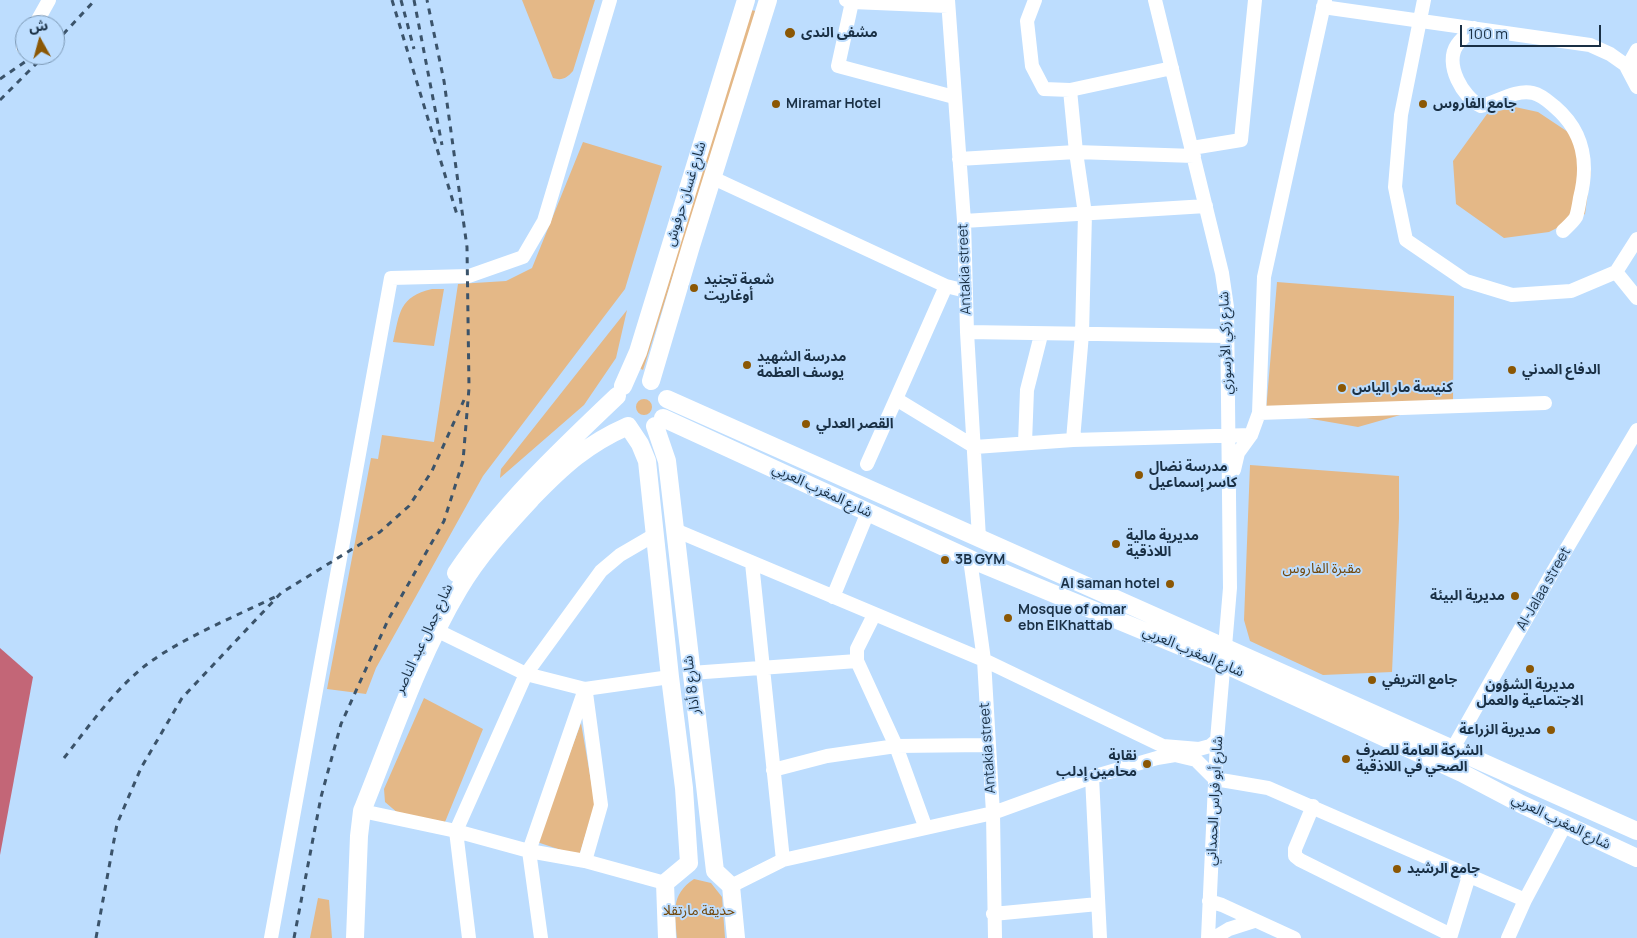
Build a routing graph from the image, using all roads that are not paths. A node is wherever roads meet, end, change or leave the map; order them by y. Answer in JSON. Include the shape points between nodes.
{"nodes":[{"id":1,"x":49,"y":0,"type":"edge"},
{"id":2,"x":610,"y":0,"type":"edge"},
{"id":3,"x":1035,"y":0,"type":"edge"},
{"id":4,"x":1154,"y":0,"type":"edge"},
{"id":5,"x":1255,"y":0,"type":"edge"},
{"id":6,"x":1424,"y":0,"type":"edge"},
{"id":7,"x":758,"y":1,"type":"edge"},
{"id":8,"x":849,"y":1,"type":"edge"},
{"id":9,"x":948,"y":3,"type":"edge"},
{"id":10,"x":1324,"y":4,"type":"edge"},
{"id":11,"x":41,"y":15,"type":"edge"},
{"id":12,"x":1420,"y":22,"type":"junction"},
{"id":13,"x":1474,"y":28,"type":"junction"},
{"id":14,"x":1637,"y":50,"type":"edge"},
{"id":15,"x":1172,"y":68,"type":"junction"},
{"id":16,"x":1632,"y":70,"type":"edge"},
{"id":17,"x":1637,"y":87,"type":"edge"},
{"id":18,"x":1070,"y":90,"type":"junction"},
{"id":19,"x":954,"y":97,"type":"junction"},
{"id":20,"x":1076,"y":152,"type":"junction"},
{"id":21,"x":1193,"y":152,"type":"junction"},
{"id":22,"x":959,"y":159,"type":"junction"},
{"id":23,"x":713,"y":178,"type":"junction"},
{"id":24,"x":1206,"y":206,"type":"junction"},
{"id":25,"x":1085,"y":214,"type":"junction"},
{"id":26,"x":964,"y":221,"type":"junction"},
{"id":27,"x":1563,"y":231,"type":"dead end"},
{"id":28,"x":1637,"y":239,"type":"edge"},
{"id":29,"x":1616,"y":272,"type":"junction"},
{"id":30,"x":946,"y":286,"type":"junction"},
{"id":31,"x":966,"y":291,"type":"junction"},
{"id":32,"x":1637,"y":298,"type":"edge"},
{"id":33,"x":967,"y":332,"type":"junction"},
{"id":34,"x":1082,"y":334,"type":"junction"},
{"id":35,"x":1041,"y":335,"type":"junction"},
{"id":36,"x":1227,"y":336,"type":"junction"},
{"id":37,"x":651,"y":381,"type":"junction"},
{"id":38,"x":620,"y":391,"type":"junction"},
{"id":39,"x":666,"y":399,"type":"junction"},
{"id":40,"x":896,"y":400,"type":"junction"},
{"id":41,"x":1545,"y":403,"type":"dead end"},
{"id":42,"x":1259,"y":413,"type":"junction"},
{"id":43,"x":659,"y":422,"type":"junction"},
{"id":44,"x":628,"y":426,"type":"junction"},
{"id":45,"x":687,"y":429,"type":"junction"},
{"id":46,"x":1637,"y":430,"type":"edge"},
{"id":47,"x":1251,"y":435,"type":"junction"},
{"id":48,"x":1228,"y":437,"type":"junction"},
{"id":49,"x":1073,"y":440,"type":"junction"},
{"id":50,"x":1025,"y":444,"type":"junction"},
{"id":51,"x":975,"y":447,"type":"junction"},
{"id":52,"x":667,"y":461,"type":"junction"},
{"id":53,"x":868,"y":464,"type":"dead end"},
{"id":54,"x":868,"y":512,"type":"junction"},
{"id":55,"x":675,"y":530,"type":"junction"},
{"id":56,"x":656,"y":534,"type":"junction"},
{"id":57,"x":979,"y":538,"type":"junction"},
{"id":58,"x":970,"y":558,"type":"junction"},
{"id":59,"x":752,"y":563,"type":"junction"},
{"id":60,"x":832,"y":597,"type":"junction"},
{"id":61,"x":874,"y":615,"type":"junction"},
{"id":62,"x":436,"y":630,"type":"junction"},
{"id":63,"x":1229,"y":658,"type":"junction"},
{"id":64,"x":984,"y":660,"type":"junction"},
{"id":65,"x":857,"y":661,"type":"junction"},
{"id":66,"x":762,"y":666,"type":"junction"},
{"id":67,"x":691,"y":673,"type":"junction"},
{"id":68,"x":526,"y":674,"type":"junction"},
{"id":69,"x":670,"y":677,"type":"junction"},
{"id":70,"x":585,"y":689,"type":"junction"},
{"id":71,"x":1133,"y":733,"type":"junction"},
{"id":72,"x":1217,"y":740,"type":"junction"},
{"id":73,"x":987,"y":745,"type":"junction"},
{"id":74,"x":896,"y":746,"type":"junction"},
{"id":75,"x":1452,"y":750,"type":"junction"},
{"id":76,"x":1138,"y":763,"type":"junction"},
{"id":77,"x":773,"y":770,"type":"junction"},
{"id":78,"x":1092,"y":777,"type":"junction"},
{"id":79,"x":1215,"y":779,"type":"junction"},
{"id":80,"x":1489,"y":786,"type":"junction"},
{"id":81,"x":1314,"y":806,"type":"junction"},
{"id":82,"x":362,"y":811,"type":"junction"},
{"id":83,"x":993,"y":813,"type":"junction"},
{"id":84,"x":1566,"y":825,"type":"junction"},
{"id":85,"x":925,"y":826,"type":"junction"},
{"id":86,"x":456,"y":831,"type":"junction"},
{"id":87,"x":1637,"y":831,"type":"edge"},
{"id":88,"x":1637,"y":847,"type":"edge"},
{"id":89,"x":530,"y":851,"type":"junction"},
{"id":90,"x":1637,"y":858,"type":"edge"},
{"id":91,"x":783,"y":860,"type":"junction"},
{"id":92,"x":585,"y":861,"type":"junction"},
{"id":93,"x":689,"y":864,"type":"junction"},
{"id":94,"x":715,"y":872,"type":"junction"},
{"id":95,"x":1469,"y":876,"type":"junction"},
{"id":96,"x":665,"y":883,"type":"junction"},
{"id":97,"x":731,"y":886,"type":"junction"},
{"id":98,"x":1525,"y":900,"type":"junction"},
{"id":99,"x":1209,"y":901,"type":"junction"},
{"id":100,"x":1098,"y":904,"type":"junction"},
{"id":101,"x":993,"y":914,"type":"junction"},
{"id":102,"x":1254,"y":921,"type":"junction"},
{"id":103,"x":1450,"y":937,"type":"edge"},
{"id":104,"x":271,"y":938,"type":"edge"},
{"id":105,"x":343,"y":938,"type":"edge"},
{"id":106,"x":355,"y":938,"type":"edge"},
{"id":107,"x":469,"y":938,"type":"edge"},
{"id":108,"x":541,"y":938,"type":"edge"},
{"id":109,"x":667,"y":938,"type":"edge"},
{"id":110,"x":736,"y":938,"type":"edge"},
{"id":111,"x":995,"y":938,"type":"edge"},
{"id":112,"x":1100,"y":938,"type":"edge"},
{"id":113,"x":1208,"y":938,"type":"edge"},
{"id":114,"x":1214,"y":938,"type":"edge"},
{"id":115,"x":1294,"y":938,"type":"edge"},
{"id":116,"x":1508,"y":938,"type":"edge"}],
"edges":[{"from":1,"to":11,"type":"street"},
{"from":2,"to":104,"type":"street","via":[[544,221],[523,256],[469,276],[391,278]]},
{"from":3,"to":18,"type":"street","via":[[1027,21],[1032,66],[1044,89]]},
{"from":4,"to":15,"type":"street","name":"شارع زكي الأرسوزي"},
{"from":5,"to":21,"type":"street","via":[[1241,140]]},
{"from":6,"to":12,"type":"street"},
{"from":7,"to":23,"type":"main road","name":"شارع غسان حرفوش"},
{"from":7,"to":38,"type":"main road","name":"شارع غسان حرفوش","via":[[638,352]]},
{"from":8,"to":9,"type":"street"},
{"from":8,"to":19,"type":"street","via":[[838,66]]},
{"from":9,"to":19,"type":"street","name":"Antakia street"},
{"from":10,"to":12,"type":"street"},
{"from":10,"to":42,"type":"street","via":[[1264,277]]},
{"from":12,"to":13,"type":"street"},
{"from":12,"to":29,"type":"street","via":[[1401,115],[1394,186],[1406,240],[1466,281],[1512,295],[1571,291]]},
{"from":13,"to":16,"type":"street","via":[[1590,46],[1610,54]]},
{"from":13,"to":27,"type":"street","via":[[1456,45],[1453,55],[1461,88],[1472,102],[1481,106],[1521,93],[1533,93],[1545,98],[1565,115],[1583,148],[1586,166],[1576,218]]},
{"from":14,"to":16,"type":"street"},
{"from":15,"to":18,"type":"street"},
{"from":15,"to":21,"type":"street","name":"شارع زكي الأرسوزي"},
{"from":16,"to":17,"type":"street"},
{"from":18,"to":20,"type":"street"},
{"from":19,"to":22,"type":"street","name":"Antakia street"},
{"from":20,"to":21,"type":"street"},
{"from":20,"to":22,"type":"street"},
{"from":20,"to":25,"type":"street"},
{"from":21,"to":24,"type":"street","name":"شارع زكي الأرسوزي"},
{"from":22,"to":26,"type":"street","name":"Antakia street"},
{"from":23,"to":30,"type":"street"},
{"from":23,"to":37,"type":"main road","name":"شارع غسان حرفوش"},
{"from":24,"to":25,"type":"street"},
{"from":24,"to":36,"type":"street","name":"شارع زكي الأرسوزي","via":[[1222,273]]},
{"from":25,"to":26,"type":"street"},
{"from":25,"to":34,"type":"street"},
{"from":26,"to":31,"type":"street","name":"Antakia street"},
{"from":28,"to":29,"type":"street"},
{"from":29,"to":32,"type":"street"},
{"from":30,"to":31,"type":"street"},
{"from":30,"to":40,"type":"street"},
{"from":31,"to":33,"type":"street","name":"Antakia street"},
{"from":33,"to":35,"type":"street"},
{"from":33,"to":51,"type":"street","name":"Antakia street"},
{"from":34,"to":35,"type":"street"},
{"from":34,"to":36,"type":"street"},
{"from":34,"to":49,"type":"street"},
{"from":35,"to":50,"type":"street","via":[[1027,390]]},
{"from":36,"to":48,"type":"street","name":"شارع زكي الأرسوزي"},
{"from":37,"to":38,"type":"main road","via":[[636,379]]},
{"from":37,"to":39,"type":"main road","via":[[661,388]]},
{"from":38,"to":44,"type":"main road","via":[[617,413]]},
{"from":38,"to":105,"type":"main road","name":"شارع جمال عبد الناصر","via":[[506,507],[470,552],[430,619],[352,809]]},
{"from":39,"to":43,"type":"main road","via":[[666,412]]},
{"from":39,"to":57,"type":"main road","name":"شارع المغرب العربي"},
{"from":40,"to":51,"type":"street"},
{"from":40,"to":53,"type":"street"},
{"from":41,"to":42,"type":"street"},
{"from":42,"to":47,"type":"street"},
{"from":43,"to":44,"type":"main road","via":[[641,430]]},
{"from":43,"to":45,"type":"main road","name":"شارع المغرب العربي"},
{"from":43,"to":52,"type":"main road","name":"شارع 8 أذار"},
{"from":44,"to":56,"type":"main road","via":[[646,461]]},
{"from":44,"to":62,"type":"main road","via":[[587,447],[501,531],[459,588]]},
{"from":45,"to":52,"type":"main road","via":[[669,440]]},
{"from":45,"to":54,"type":"main road","name":"شارع المغرب العربي"},
{"from":46,"to":75,"type":"street","name":"Al-Jalaa street"},
{"from":47,"to":48,"type":"street"},
{"from":47,"to":63,"type":"street","via":[[1238,453],[1234,470]]},
{"from":48,"to":49,"type":"street"},
{"from":48,"to":63,"type":"street","name":"شارع زكي الأرسوزي"},
{"from":49,"to":50,"type":"street"},
{"from":50,"to":51,"type":"street"},
{"from":51,"to":57,"type":"street","name":"Antakia street"},
{"from":52,"to":55,"type":"main road","name":"شارع 8 أذار"},
{"from":54,"to":58,"type":"main road","name":"شارع المغرب العربي"},
{"from":54,"to":60,"type":"street"},
{"from":55,"to":59,"type":"street"},
{"from":55,"to":67,"type":"main road","name":"شارع 8 أذار"},
{"from":56,"to":68,"type":"street","via":[[600,571]]},
{"from":56,"to":69,"type":"main road"},
{"from":57,"to":63,"type":"main road","name":"شارع المغرب العربي"},
{"from":58,"to":63,"type":"main road","name":"شارع المغرب العربي"},
{"from":58,"to":64,"type":"street","name":"Antakia street"},
{"from":59,"to":60,"type":"street"},
{"from":59,"to":66,"type":"street"},
{"from":60,"to":61,"type":"street"},
{"from":61,"to":64,"type":"street"},
{"from":61,"to":65,"type":"street","via":[[857,649]]},
{"from":62,"to":68,"type":"street"},
{"from":62,"to":82,"type":"main road"},
{"from":63,"to":72,"type":"street","name":"شارع أبو فراس الحمداني"},
{"from":63,"to":75,"type":"main road","name":"شارع المغرب العربي"},
{"from":63,"to":80,"type":"main road","name":"شارع المغرب العربي"},
{"from":64,"to":71,"type":"street"},
{"from":64,"to":73,"type":"street","name":"Antakia street"},
{"from":65,"to":66,"type":"street"},
{"from":65,"to":74,"type":"street"},
{"from":66,"to":67,"type":"street"},
{"from":66,"to":77,"type":"street"},
{"from":67,"to":94,"type":"main road","name":"شارع 8 أذار"},
{"from":68,"to":70,"type":"street"},
{"from":68,"to":86,"type":"street"},
{"from":69,"to":70,"type":"street"},
{"from":69,"to":93,"type":"main road","via":[[684,788]]},
{"from":70,"to":89,"type":"street"},
{"from":70,"to":92,"type":"street","via":[[601,804]]},
{"from":71,"to":72,"type":"street","via":[[1176,748],[1199,749]]},
{"from":71,"to":76,"type":"street","via":[[1140,746]]},
{"from":72,"to":79,"type":"street","name":"شارع أبو فراس الحمداني"},
{"from":73,"to":74,"type":"street"},
{"from":73,"to":83,"type":"street","name":"Antakia street"},
{"from":74,"to":77,"type":"street","via":[[827,756]]},
{"from":74,"to":85,"type":"street"},
{"from":75,"to":87,"type":"main road","name":"شارع المغرب العربي"},
{"from":76,"to":78,"type":"street"},
{"from":76,"to":79,"type":"street","via":[[1184,756],[1196,760]]},
{"from":77,"to":91,"type":"street"},
{"from":78,"to":83,"type":"street"},
{"from":78,"to":100,"type":"street"},
{"from":79,"to":81,"type":"street","via":[[1268,788]]},
{"from":79,"to":99,"type":"street","name":"شارع أبو فراس الحمداني"},
{"from":80,"to":84,"type":"main road","name":"شارع المغرب العربي"},
{"from":80,"to":88,"type":"main road"},
{"from":81,"to":95,"type":"street"},
{"from":81,"to":103,"type":"street","via":[[1295,856]]},
{"from":82,"to":86,"type":"street"},
{"from":82,"to":106,"type":"main road"},
{"from":83,"to":85,"type":"street"},
{"from":83,"to":101,"type":"street","name":"Antakia street"},
{"from":84,"to":90,"type":"main road","name":"شارع المغرب العربي"},
{"from":84,"to":98,"type":"street"},
{"from":85,"to":91,"type":"street"},
{"from":86,"to":89,"type":"street"},
{"from":86,"to":107,"type":"street"},
{"from":89,"to":92,"type":"street"},
{"from":89,"to":108,"type":"street"},
{"from":91,"to":97,"type":"street"},
{"from":92,"to":96,"type":"street"},
{"from":93,"to":94,"type":"main road","via":[[704,865]]},
{"from":93,"to":96,"type":"main road"},
{"from":94,"to":97,"type":"main road"},
{"from":95,"to":98,"type":"street"},
{"from":95,"to":103,"type":"street"},
{"from":96,"to":109,"type":"main road"},
{"from":97,"to":110,"type":"main road"},
{"from":98,"to":116,"type":"street"},
{"from":99,"to":102,"type":"street"},
{"from":99,"to":113,"type":"street","name":"شارع أبو فراس الحمداني"},
{"from":100,"to":101,"type":"street"},
{"from":100,"to":112,"type":"street"},
{"from":101,"to":111,"type":"street","name":"Antakia street"},
{"from":102,"to":114,"type":"street"},
{"from":102,"to":115,"type":"street"}]}
